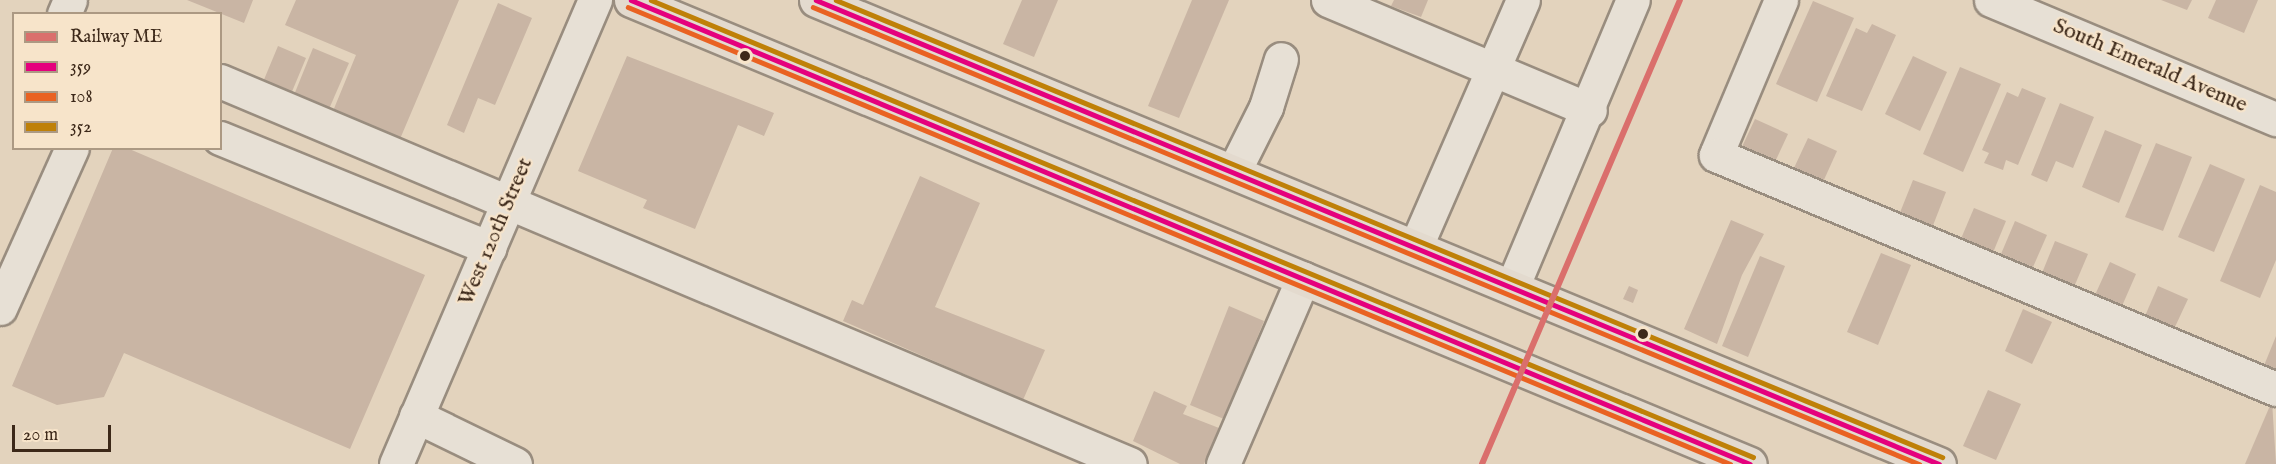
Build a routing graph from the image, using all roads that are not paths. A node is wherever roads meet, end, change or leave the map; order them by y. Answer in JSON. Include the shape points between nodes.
{"nodes":[{"id":1,"x":595,"y":0,"type":"edge"},
{"id":2,"x":631,"y":0,"type":"edge"},
{"id":3,"x":816,"y":0,"type":"edge"},
{"id":4,"x":1328,"y":0,"type":"edge"},
{"id":5,"x":1523,"y":0,"type":"edge"},
{"id":6,"x":1633,"y":0,"type":"edge"},
{"id":7,"x":1781,"y":0,"type":"edge"},
{"id":8,"x":1991,"y":0,"type":"edge"},
{"id":9,"x":1281,"y":59,"type":"dead end"},
{"id":10,"x":1493,"y":70,"type":"junction"},
{"id":11,"x":222,"y":82,"type":"edge"},
{"id":12,"x":1590,"y":110,"type":"junction"},
{"id":13,"x":2276,"y":119,"type":"edge"},
{"id":14,"x":222,"y":139,"type":"edge"},
{"id":15,"x":71,"y":150,"type":"edge"},
{"id":16,"x":1234,"y":171,"type":"junction"},
{"id":17,"x":509,"y":200,"type":"junction"},
{"id":18,"x":1416,"y":246,"type":"junction"},
{"id":19,"x":489,"y":248,"type":"junction"},
{"id":20,"x":1303,"y":278,"type":"junction"},
{"id":21,"x":1513,"y":285,"type":"junction"},
{"id":22,"x":0,"y":308,"type":"edge"},
{"id":23,"x":2276,"y":389,"type":"edge"},
{"id":24,"x":416,"y":416,"type":"junction"},
{"id":25,"x":396,"y":464,"type":"edge"},
{"id":26,"x":515,"y":464,"type":"edge"},
{"id":27,"x":1130,"y":464,"type":"edge"},
{"id":28,"x":1223,"y":464,"type":"edge"},
{"id":29,"x":1750,"y":464,"type":"edge"},
{"id":30,"x":1939,"y":464,"type":"edge"}],
"edges":[{"from":1,"to":17,"type":"street","name":"West 120th Street"},
{"from":2,"to":20,"type":"main road"},
{"from":3,"to":16,"type":"main road"},
{"from":4,"to":10,"type":"street"},
{"from":5,"to":10,"type":"street"},
{"from":6,"to":12,"type":"street"},
{"from":7,"to":23,"type":"street","via":[[1716,155]]},
{"from":8,"to":13,"type":"street","name":"South Emerald Avenue"},
{"from":9,"to":16,"type":"street","via":[[1266,107]]},
{"from":10,"to":12,"type":"street"},
{"from":10,"to":18,"type":"street"},
{"from":11,"to":17,"type":"street"},
{"from":12,"to":21,"type":"street"},
{"from":14,"to":19,"type":"street"},
{"from":15,"to":22,"type":"street"},
{"from":16,"to":18,"type":"main road"},
{"from":17,"to":19,"type":"street","name":"West 120th Street"},
{"from":17,"to":27,"type":"street"},
{"from":18,"to":21,"type":"main road"},
{"from":19,"to":24,"type":"street","name":"West 120th Street"},
{"from":20,"to":28,"type":"street"},
{"from":20,"to":29,"type":"main road"},
{"from":21,"to":30,"type":"main road"},
{"from":24,"to":25,"type":"street","name":"West 120th Street"},
{"from":24,"to":26,"type":"street"}]}
